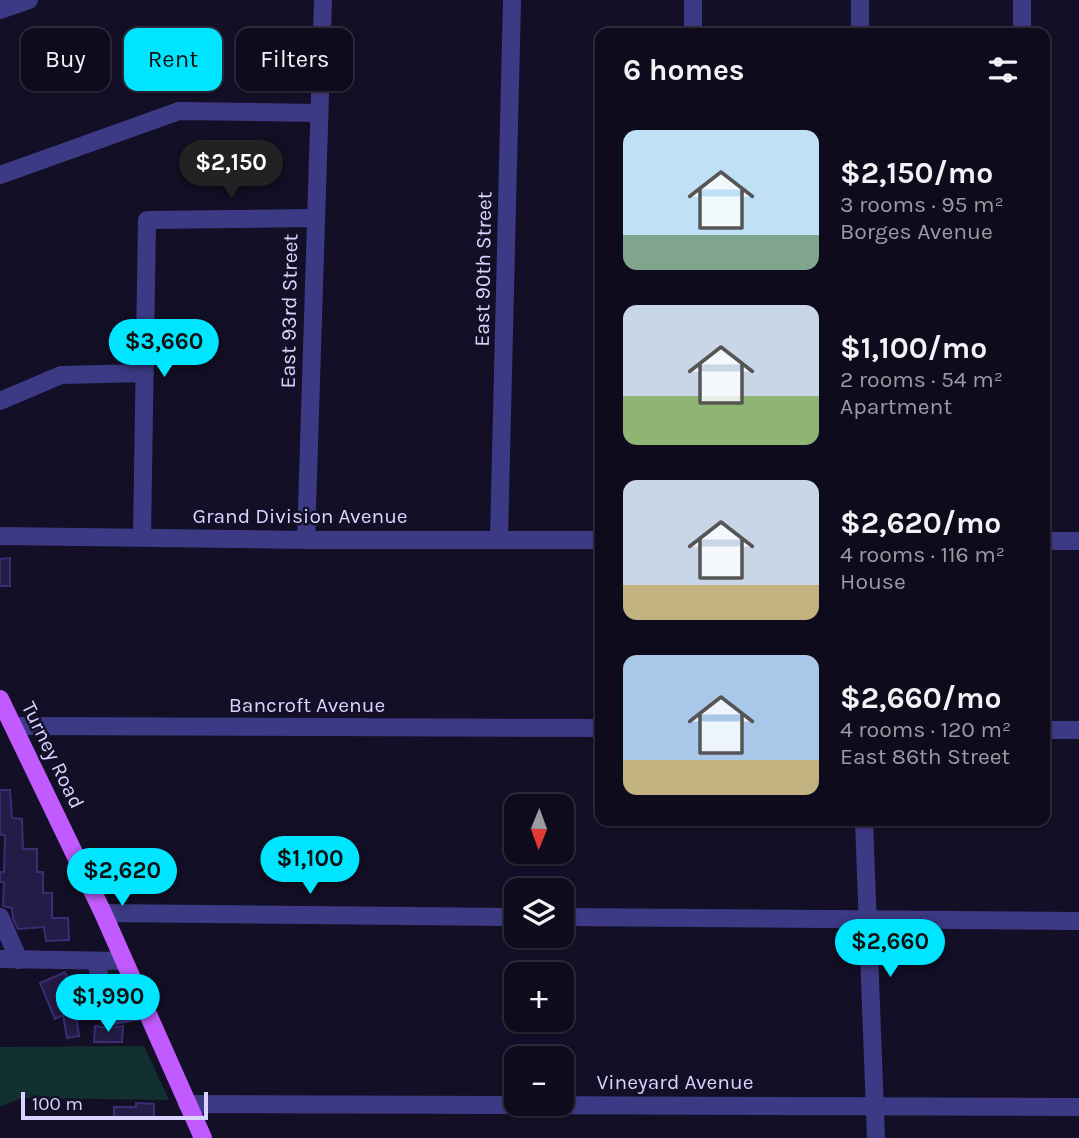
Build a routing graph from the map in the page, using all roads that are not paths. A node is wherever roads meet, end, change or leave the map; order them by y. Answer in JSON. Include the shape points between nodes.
{"nodes":[{"id":1,"x":29,"y":0,"type":"edge"},
{"id":2,"x":323,"y":0,"type":"edge"},
{"id":3,"x":512,"y":0,"type":"edge"},
{"id":4,"x":693,"y":0,"type":"edge"},
{"id":5,"x":860,"y":0,"type":"edge"},
{"id":6,"x":1022,"y":0,"type":"edge"},
{"id":7,"x":0,"y":10,"type":"edge"},
{"id":8,"x":693,"y":28,"type":"edge"},
{"id":9,"x":860,"y":28,"type":"edge"},
{"id":10,"x":1021,"y":28,"type":"edge"},
{"id":11,"x":319,"y":113,"type":"junction"},
{"id":12,"x":0,"y":175,"type":"edge"},
{"id":13,"x":315,"y":218,"type":"junction"},
{"id":14,"x":145,"y":373,"type":"junction"},
{"id":15,"x":0,"y":401,"type":"edge"},
{"id":16,"x":0,"y":536,"type":"edge"},
{"id":17,"x":142,"y":537,"type":"junction"},
{"id":18,"x":499,"y":538,"type":"junction"},
{"id":19,"x":306,"y":540,"type":"junction"},
{"id":20,"x":595,"y":540,"type":"edge"},
{"id":21,"x":1050,"y":541,"type":"edge"},
{"id":22,"x":1079,"y":541,"type":"edge"},
{"id":23,"x":0,"y":699,"type":"edge"},
{"id":24,"x":15,"y":726,"type":"junction"},
{"id":25,"x":595,"y":728,"type":"edge"},
{"id":26,"x":1050,"y":730,"type":"edge"},
{"id":27,"x":1079,"y":730,"type":"edge"},
{"id":28,"x":864,"y":826,"type":"edge"},
{"id":29,"x":103,"y":914,"type":"junction"},
{"id":30,"x":0,"y":917,"type":"edge"},
{"id":31,"x":504,"y":917,"type":"edge"},
{"id":32,"x":574,"y":918,"type":"edge"},
{"id":33,"x":868,"y":920,"type":"junction"},
{"id":34,"x":1079,"y":921,"type":"edge"},
{"id":35,"x":0,"y":959,"type":"edge"},
{"id":36,"x":19,"y":960,"type":"junction"},
{"id":37,"x":96,"y":961,"type":"junction"},
{"id":38,"x":124,"y":961,"type":"junction"},
{"id":39,"x":145,"y":1010,"type":"junction"},
{"id":40,"x":187,"y":1104,"type":"junction"},
{"id":41,"x":875,"y":1106,"type":"junction"},
{"id":42,"x":1079,"y":1107,"type":"edge"},
{"id":43,"x":203,"y":1138,"type":"edge"},
{"id":44,"x":876,"y":1138,"type":"edge"}],
"edges":[{"from":1,"to":7,"type":"street"},
{"from":2,"to":11,"type":"street","name":"East 93rd Street"},
{"from":3,"to":18,"type":"street","name":"East 90th Street"},
{"from":4,"to":8,"type":"street"},
{"from":5,"to":9,"type":"street"},
{"from":6,"to":10,"type":"street"},
{"from":11,"to":12,"type":"street","via":[[179,111]]},
{"from":11,"to":13,"type":"street","name":"East 93rd Street"},
{"from":13,"to":14,"type":"street","via":[[147,220]]},
{"from":13,"to":19,"type":"street","name":"East 93rd Street"},
{"from":14,"to":15,"type":"street","via":[[61,374]]},
{"from":14,"to":17,"type":"street"},
{"from":16,"to":17,"type":"street","name":"Grand Division Avenue"},
{"from":17,"to":19,"type":"street","name":"Grand Division Avenue"},
{"from":18,"to":19,"type":"street","name":"Grand Division Avenue"},
{"from":18,"to":20,"type":"street","name":"Grand Division Avenue"},
{"from":21,"to":22,"type":"street"},
{"from":23,"to":24,"type":"main road","name":"Turney Road"},
{"from":24,"to":25,"type":"street","name":"Bancroft Avenue"},
{"from":24,"to":29,"type":"main road","name":"Turney Road"},
{"from":26,"to":27,"type":"street"},
{"from":28,"to":33,"type":"street"},
{"from":29,"to":31,"type":"street"},
{"from":29,"to":38,"type":"main road","name":"Turney Road"},
{"from":30,"to":36,"type":"street"},
{"from":32,"to":33,"type":"street"},
{"from":33,"to":34,"type":"street"},
{"from":33,"to":41,"type":"street"},
{"from":35,"to":36,"type":"street"},
{"from":36,"to":37,"type":"street"},
{"from":37,"to":38,"type":"street"},
{"from":37,"to":39,"type":"street","via":[[109,1017]]},
{"from":38,"to":39,"type":"main road","name":"Turney Road"},
{"from":39,"to":40,"type":"main road","name":"Turney Road"},
{"from":40,"to":41,"type":"street","name":"Vineyard Avenue"},
{"from":40,"to":43,"type":"main road","name":"Turney Road"},
{"from":41,"to":42,"type":"street","name":"Vineyard Avenue"},
{"from":41,"to":44,"type":"street"}]}
